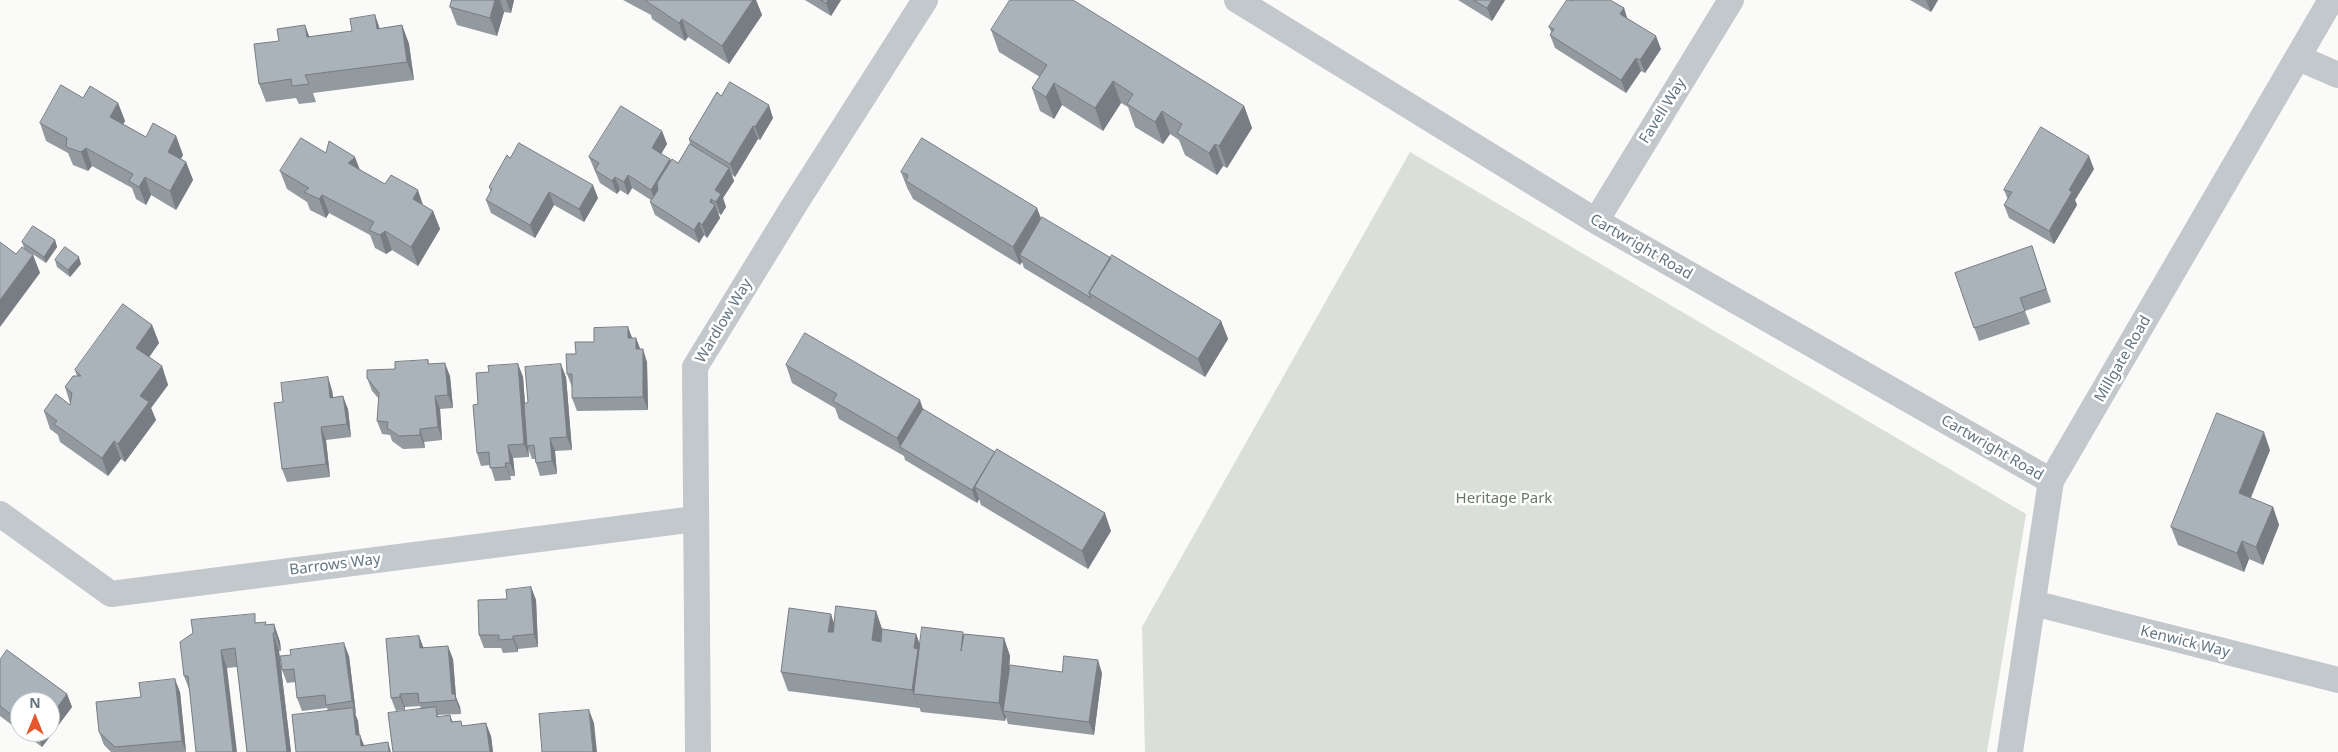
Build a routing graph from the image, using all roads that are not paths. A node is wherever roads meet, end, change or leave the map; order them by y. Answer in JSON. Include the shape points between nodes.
{"nodes":[{"id":1,"x":925,"y":0,"type":"edge"},
{"id":2,"x":1237,"y":0,"type":"edge"},
{"id":3,"x":1731,"y":0,"type":"edge"},
{"id":4,"x":2331,"y":0,"type":"edge"},
{"id":5,"x":2299,"y":58,"type":"junction"},
{"id":6,"x":2338,"y":75,"type":"edge"},
{"id":7,"x":1596,"y":221,"type":"junction"},
{"id":8,"x":2051,"y":481,"type":"junction"},
{"id":9,"x":0,"y":514,"type":"edge"},
{"id":10,"x":695,"y":519,"type":"junction"},
{"id":11,"x":2033,"y":603,"type":"junction"},
{"id":12,"x":2338,"y":680,"type":"edge"},
{"id":13,"x":698,"y":752,"type":"edge"},
{"id":14,"x":2010,"y":752,"type":"edge"}],
"edges":[{"from":1,"to":10,"type":"street","name":"Wardlow Way","via":[[695,368]]},
{"from":2,"to":7,"type":"street","name":"Cartwright Road"},
{"from":3,"to":7,"type":"street","name":"Favell Way"},
{"from":4,"to":5,"type":"street","name":"Millgate Road"},
{"from":5,"to":6,"type":"street"},
{"from":5,"to":8,"type":"street","name":"Millgate Road"},
{"from":7,"to":8,"type":"street","name":"Cartwright Road"},
{"from":8,"to":11,"type":"street","name":"Millgate Road"},
{"from":9,"to":10,"type":"street","name":"Barrows Way","via":[[111,594]]},
{"from":10,"to":13,"type":"street","name":"Wardlow Way"},
{"from":11,"to":12,"type":"street","name":"Kenwick Way"},
{"from":11,"to":14,"type":"street","name":"Millgate Road"}]}
